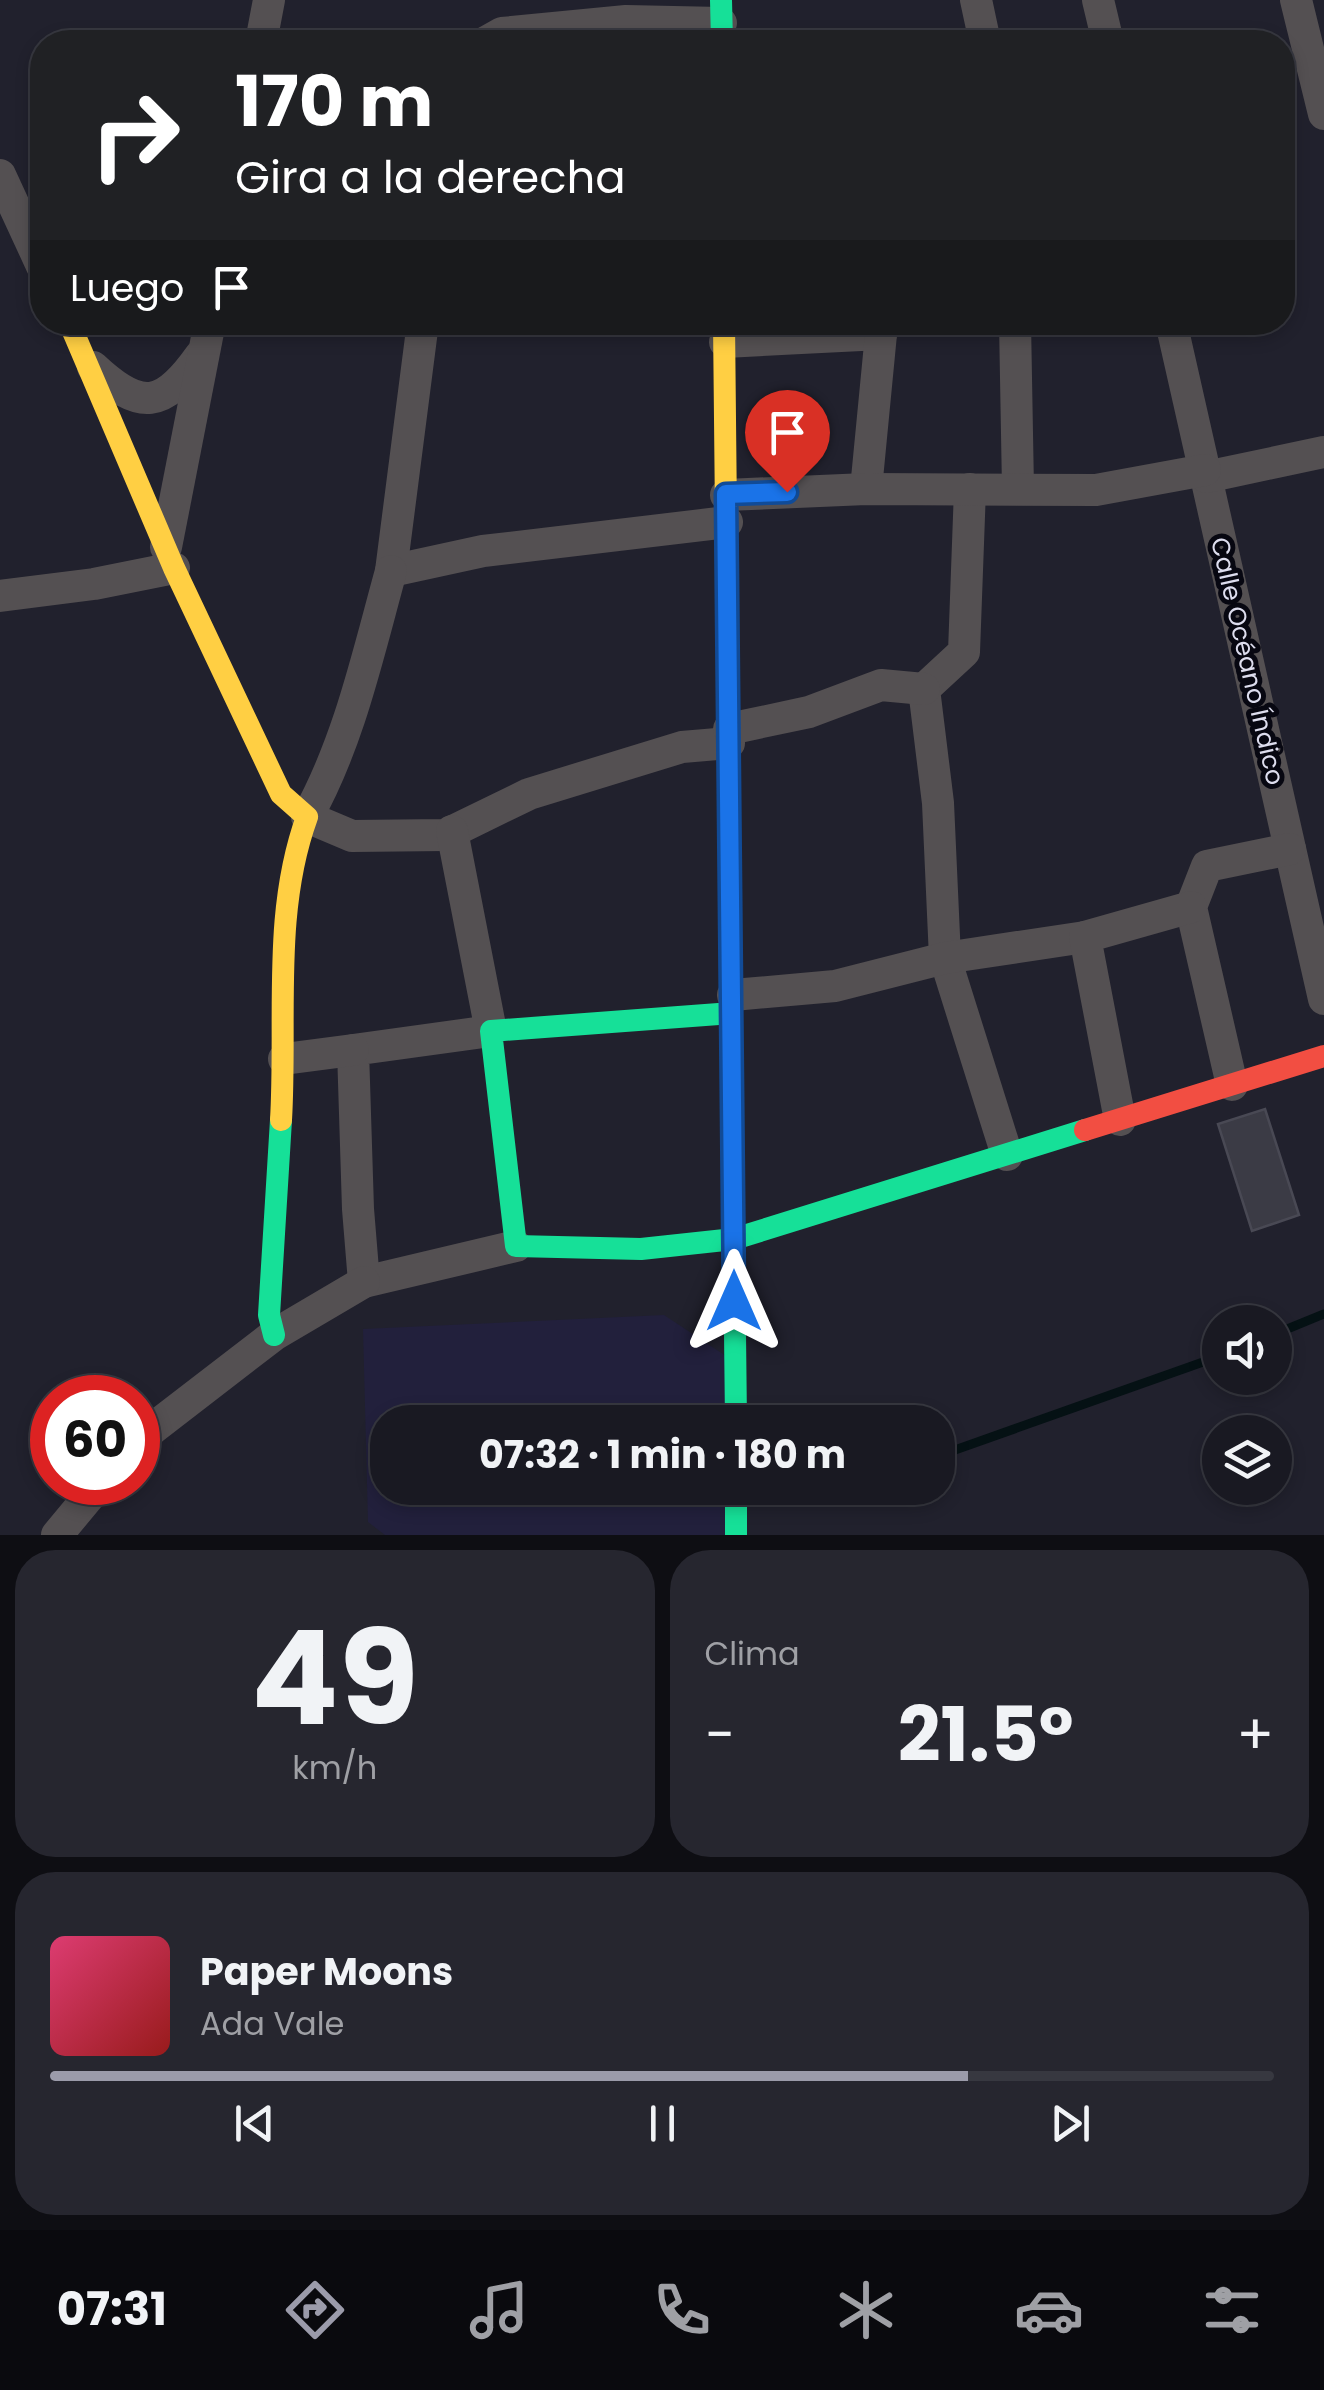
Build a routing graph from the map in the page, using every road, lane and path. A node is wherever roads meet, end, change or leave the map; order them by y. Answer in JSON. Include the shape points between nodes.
{"nodes":[{"id":1,"x":269,"y":0,"type":"edge"},
{"id":2,"x":976,"y":0,"type":"edge"},
{"id":3,"x":1098,"y":0,"type":"edge"},
{"id":4,"x":1296,"y":0,"type":"edge"},
{"id":5,"x":721,"y":22,"type":"edge"},
{"id":6,"x":264,"y":30,"type":"edge"},
{"id":7,"x":533,"y":30,"type":"edge"},
{"id":8,"x":982,"y":30,"type":"edge"},
{"id":9,"x":1105,"y":30,"type":"edge"},
{"id":10,"x":1324,"y":114,"type":"edge"},
{"id":11,"x":0,"y":174,"type":"edge"},
{"id":12,"x":30,"y":240,"type":"edge"},
{"id":13,"x":75,"y":335,"type":"edge"},
{"id":14,"x":208,"y":335,"type":"edge"},
{"id":15,"x":421,"y":335,"type":"edge"},
{"id":16,"x":724,"y":335,"type":"edge"},
{"id":17,"x":880,"y":335,"type":"edge"},
{"id":18,"x":1015,"y":335,"type":"edge"},
{"id":19,"x":1174,"y":335,"type":"edge"},
{"id":20,"x":87,"y":362,"type":"junction"},
{"id":21,"x":1324,"y":452,"type":"edge"},
{"id":22,"x":1205,"y":474,"type":"junction"},
{"id":23,"x":866,"y":489,"type":"junction"},
{"id":24,"x":970,"y":489,"type":"junction"},
{"id":25,"x":1018,"y":489,"type":"junction"},
{"id":26,"x":726,"y":508,"type":"junction"},
{"id":27,"x":170,"y":558,"type":"junction"},
{"id":28,"x":390,"y":572,"type":"junction"},
{"id":29,"x":0,"y":596,"type":"edge"},
{"id":30,"x":924,"y":689,"type":"junction"},
{"id":31,"x":729,"y":736,"type":"junction"},
{"id":32,"x":307,"y":816,"type":"junction"},
{"id":33,"x":452,"y":831,"type":"junction"},
{"id":34,"x":1290,"y":849,"type":"junction"},
{"id":35,"x":1191,"y":907,"type":"junction"},
{"id":36,"x":1085,"y":937,"type":"junction"},
{"id":37,"x":945,"y":958,"type":"junction"},
{"id":38,"x":1324,"y":999,"type":"edge"},
{"id":39,"x":732,"y":1004,"type":"junction"},
{"id":40,"x":491,"y":1031,"type":"junction"},
{"id":41,"x":352,"y":1050,"type":"junction"},
{"id":42,"x":1324,"y":1056,"type":"edge"},
{"id":43,"x":284,"y":1059,"type":"junction"},
{"id":44,"x":1232,"y":1085,"type":"junction"},
{"id":45,"x":1120,"y":1120,"type":"junction"},
{"id":46,"x":1007,"y":1155,"type":"junction"},
{"id":47,"x":734,"y":1239,"type":"junction"},
{"id":48,"x":516,"y":1246,"type":"junction"},
{"id":49,"x":364,"y":1282,"type":"junction"},
{"id":50,"x":274,"y":1335,"type":"junction"},
{"id":51,"x":736,"y":1405,"type":"edge"},
{"id":52,"x":160,"y":1423,"type":"edge"},
{"id":53,"x":82,"y":1505,"type":"edge"},
{"id":54,"x":736,"y":1505,"type":"edge"},
{"id":55,"x":57,"y":1535,"type":"edge"},
{"id":56,"x":736,"y":1535,"type":"edge"}],
"edges":[{"from":1,"to":6,"type":"street"},
{"from":2,"to":8,"type":"street"},
{"from":3,"to":9,"type":"street"},
{"from":4,"to":10,"type":"street"},
{"from":5,"to":7,"type":"street","via":[[626,21]]},
{"from":11,"to":12,"type":"street"},
{"from":13,"to":20,"type":"street"},
{"from":14,"to":20,"type":"street","via":[[179,386],[163,395],[120,392]]},
{"from":14,"to":27,"type":"street"},
{"from":15,"to":28,"type":"street"},
{"from":16,"to":26,"type":"street"},
{"from":17,"to":23,"type":"street"},
{"from":18,"to":25,"type":"street"},
{"from":19,"to":22,"type":"street","name":"Calle Océano Índico"},
{"from":20,"to":27,"type":"street"},
{"from":21,"to":22,"type":"street"},
{"from":22,"to":25,"type":"street","via":[[1096,490]]},
{"from":22,"to":34,"type":"street","name":"Calle Océano Índico"},
{"from":23,"to":24,"type":"street"},
{"from":23,"to":26,"type":"street"},
{"from":24,"to":25,"type":"street"},
{"from":24,"to":30,"type":"street","via":[[964,652]]},
{"from":26,"to":28,"type":"street"},
{"from":26,"to":31,"type":"street"},
{"from":27,"to":29,"type":"street","via":[[94,584]]},
{"from":27,"to":32,"type":"street","via":[[282,794]]},
{"from":28,"to":32,"type":"street","via":[[328,780]]},
{"from":30,"to":31,"type":"street","via":[[882,685]]},
{"from":30,"to":37,"type":"street","via":[[938,802]]},
{"from":31,"to":33,"type":"street","via":[[529,794]]},
{"from":31,"to":39,"type":"street"},
{"from":32,"to":33,"type":"street","via":[[352,836]]},
{"from":32,"to":43,"type":"street","via":[[294,846],[284,946]]},
{"from":33,"to":40,"type":"street"},
{"from":34,"to":35,"type":"street","via":[[1207,866]]},
{"from":34,"to":38,"type":"street","name":"Calle Océano Índico"},
{"from":35,"to":36,"type":"street"},
{"from":35,"to":44,"type":"street"},
{"from":36,"to":37,"type":"street"},
{"from":36,"to":45,"type":"street"},
{"from":37,"to":39,"type":"street"},
{"from":37,"to":46,"type":"street"},
{"from":39,"to":40,"type":"street"},
{"from":39,"to":47,"type":"street"},
{"from":40,"to":41,"type":"street"},
{"from":40,"to":48,"type":"street"},
{"from":41,"to":43,"type":"street"},
{"from":41,"to":49,"type":"street"},
{"from":42,"to":44,"type":"street"},
{"from":43,"to":50,"type":"street","via":[[268,1315]]},
{"from":44,"to":45,"type":"street"},
{"from":45,"to":46,"type":"street"},
{"from":46,"to":47,"type":"street"},
{"from":47,"to":48,"type":"street","via":[[641,1249]]},
{"from":47,"to":51,"type":"street"},
{"from":48,"to":49,"type":"street"},
{"from":49,"to":50,"type":"street"},
{"from":50,"to":52,"type":"street"},
{"from":53,"to":55,"type":"street"},
{"from":54,"to":56,"type":"street"}]}
